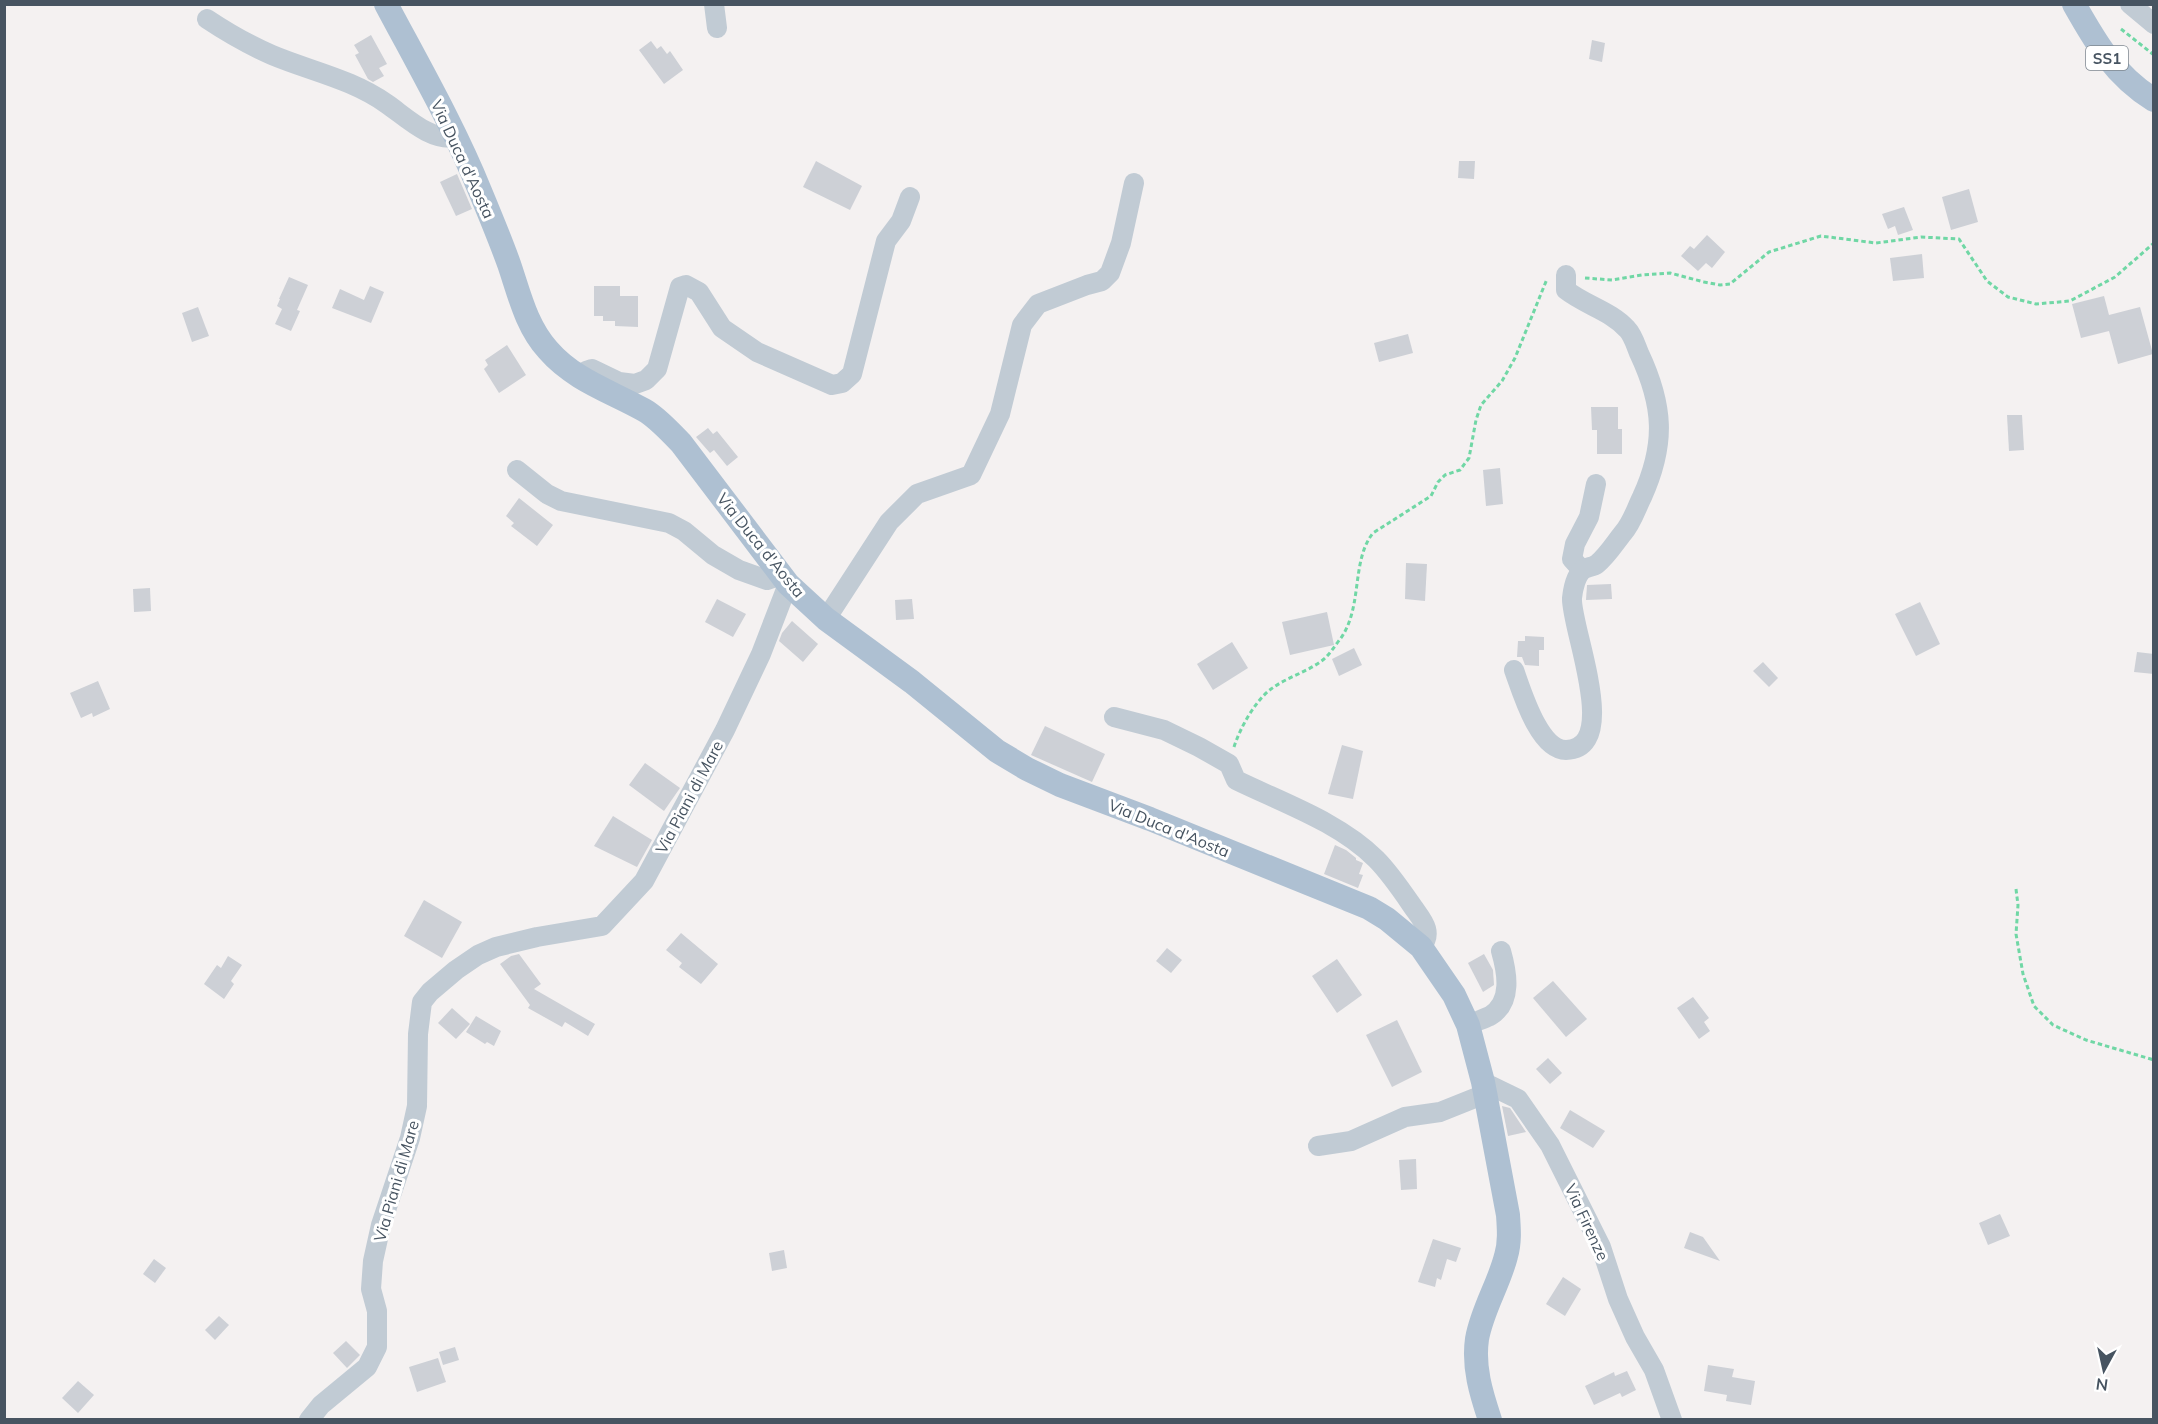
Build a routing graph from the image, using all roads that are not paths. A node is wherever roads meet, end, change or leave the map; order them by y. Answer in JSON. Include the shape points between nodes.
{"nodes":[{"id":1,"x":386,"y":4,"type":"edge"},
{"id":2,"x":714,"y":4,"type":"edge"},
{"id":3,"x":2074,"y":4,"type":"edge"},
{"id":4,"x":2130,"y":4,"type":"edge"},
{"id":5,"x":207,"y":19,"type":"dead end"},
{"id":6,"x":2151,"y":21,"type":"edge"},
{"id":7,"x":717,"y":28,"type":"dead end"},
{"id":8,"x":2154,"y":100,"type":"edge"},
{"id":9,"x":456,"y":137,"type":"junction"},
{"id":10,"x":1134,"y":183,"type":"dead end"},
{"id":11,"x":910,"y":197,"type":"dead end"},
{"id":12,"x":1566,"y":275,"type":"road end"},
{"id":13,"x":580,"y":378,"type":"junction"},
{"id":14,"x":517,"y":470,"type":"dead end"},
{"id":15,"x":1596,"y":484,"type":"dead end"},
{"id":16,"x":1582,"y":570,"type":"junction"},
{"id":17,"x":785,"y":580,"type":"junction"},
{"id":18,"x":826,"y":619,"type":"junction"},
{"id":19,"x":1514,"y":670,"type":"dead end"},
{"id":20,"x":1114,"y":717,"type":"dead end"},
{"id":21,"x":1421,"y":947,"type":"junction"},
{"id":22,"x":1501,"y":951,"type":"dead end"},
{"id":23,"x":1468,"y":1025,"type":"junction"},
{"id":24,"x":1484,"y":1088,"type":"junction"},
{"id":25,"x":1318,"y":1146,"type":"dead end"},
{"id":26,"x":309,"y":1419,"type":"edge"},
{"id":27,"x":1490,"y":1419,"type":"edge"},
{"id":28,"x":1672,"y":1419,"type":"edge"}],
"edges":[{"from":1,"to":9,"type":"main road","name":"Via Duca d'Aosta"},
{"from":2,"to":7,"type":"street"},
{"from":3,"to":8,"type":"main road","number":"SS1","via":[[2104,54],[2134,88]]},
{"from":4,"to":6,"type":"street"},
{"from":5,"to":9,"type":"street","via":[[245,43],[362,88],[436,135]]},
{"from":9,"to":13,"type":"main road","name":"Via Duca d'Aosta","via":[[536,334],[559,363]]},
{"from":10,"to":18,"type":"street","via":[[1110,273],[1102,281],[1038,304],[1022,325],[1000,414],[971,475],[917,495],[896,515]]},
{"from":11,"to":13,"type":"street","via":[[901,221],[886,241],[852,374],[842,383],[832,385],[757,352],[722,328],[699,292],[686,285],[680,287],[657,369],[646,380],[635,384],[619,382],[592,369]]},
{"from":12,"to":16,"type":"street","via":[[1566,290],[1628,330],[1650,376],[1660,420],[1654,470],[1629,526],[1598,564]]},
{"from":13,"to":17,"type":"main road","name":"Via Duca d'Aosta","via":[[645,410],[663,424]]},
{"from":14,"to":17,"type":"street","via":[[561,501],[669,523],[739,570],[767,580]]},
{"from":15,"to":16,"type":"street","via":[[1589,517],[1575,544],[1572,560]]},
{"from":16,"to":19,"type":"street","via":[[1572,599],[1593,714],[1586,742],[1565,750],[1553,746],[1541,733]]},
{"from":17,"to":18,"type":"main road","name":"Via Duca d'Aosta"},
{"from":17,"to":26,"type":"street","name":"Via Piani di Mare","via":[[761,654],[644,881],[602,926],[537,937],[477,955],[422,1002],[417,1106],[373,1261],[371,1289],[377,1311],[377,1347],[367,1367]]},
{"from":18,"to":21,"type":"main road","name":"Via Duca d'Aosta","via":[[997,751],[1027,769],[1369,908]]},
{"from":20,"to":21,"type":"street","via":[[1164,730],[1229,764],[1236,780],[1328,824],[1353,841],[1376,859],[1423,921],[1428,934]]},
{"from":21,"to":23,"type":"main road","name":"Via Duca d'Aosta","via":[[1454,995]]},
{"from":22,"to":23,"type":"street","via":[[1507,985],[1504,999],[1492,1014]]},
{"from":23,"to":24,"type":"main road","name":"Via Duca d'Aosta"},
{"from":24,"to":25,"type":"street","via":[[1440,1112],[1405,1117],[1351,1140]]},
{"from":24,"to":27,"type":"main road","name":"Via Duca d'Aosta","via":[[1509,1235],[1507,1254],[1483,1317],[1476,1355],[1480,1389]]},
{"from":24,"to":28,"type":"street","name":"Via Firenze","via":[[1518,1099],[1550,1145],[1601,1247],[1617,1299],[1654,1370]]}]}
